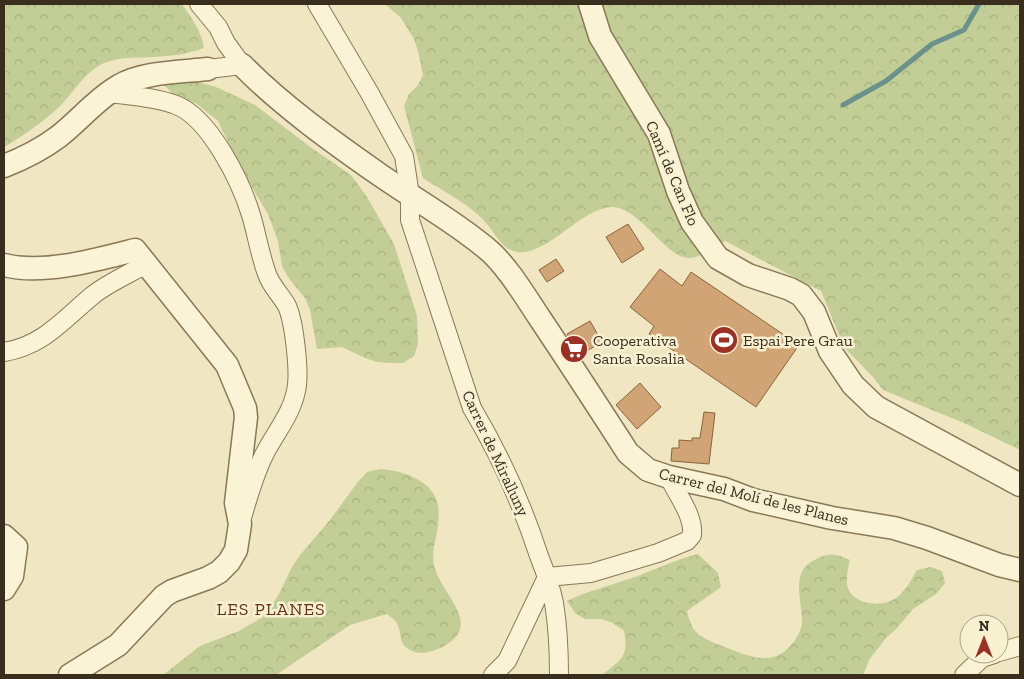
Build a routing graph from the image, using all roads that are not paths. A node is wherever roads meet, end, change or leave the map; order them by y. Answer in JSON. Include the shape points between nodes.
{"nodes":[{"id":1,"x":199,"y":4,"type":"edge"},
{"id":2,"x":317,"y":4,"type":"edge"},
{"id":3,"x":590,"y":4,"type":"edge"},
{"id":4,"x":242,"y":65,"type":"junction"},
{"id":5,"x":208,"y":69,"type":"joint"},
{"id":6,"x":109,"y":93,"type":"junction"},
{"id":7,"x":4,"y":166,"type":"edge"},
{"id":8,"x":410,"y":200,"type":"junction"},
{"id":9,"x":146,"y":264,"type":"junction"},
{"id":10,"x":4,"y":265,"type":"edge"},
{"id":11,"x":4,"y":352,"type":"edge"},
{"id":12,"x":669,"y":477,"type":"junction"},
{"id":13,"x":1020,"y":485,"type":"edge"},
{"id":14,"x":240,"y":524,"type":"junction"},
{"id":15,"x":4,"y":536,"type":"edge"},
{"id":16,"x":1020,"y":570,"type":"edge"},
{"id":17,"x":547,"y":578,"type":"junction"},
{"id":18,"x":4,"y":588,"type":"edge"},
{"id":19,"x":976,"y":664,"type":"edge"},
{"id":20,"x":70,"y":675,"type":"edge"},
{"id":21,"x":493,"y":675,"type":"edge"},
{"id":22,"x":560,"y":675,"type":"edge"},
{"id":23,"x":964,"y":675,"type":"edge"}],
"edges":[{"from":1,"to":4,"type":"street"},
{"from":2,"to":8,"type":"street","name":"Carrer de Miralluny","via":[[404,156]]},
{"from":3,"to":13,"type":"street","name":"Camí de Can Flo","via":[[600,36],[659,134],[692,222],[718,258],[748,275],[801,295],[814,312],[830,352],[853,385],[876,407]]},
{"from":4,"to":5,"type":"street"},
{"from":4,"to":8,"type":"street","name":"Carrer del Molí de les Planes","via":[[265,88]]},
{"from":5,"to":6,"type":"street","via":[[151,74],[120,85]]},
{"from":6,"to":7,"type":"street","via":[[56,139]]},
{"from":6,"to":14,"type":"street","via":[[177,105],[207,130],[240,186],[267,276],[290,313],[298,383],[296,396],[259,467]]},
{"from":8,"to":12,"type":"street","name":"Carrer del Molí de les Planes","via":[[488,249],[533,308],[628,453],[648,470]]},
{"from":8,"to":17,"type":"street","name":"Carrer de Miralluny","via":[[410,220],[472,408],[510,478]]},
{"from":9,"to":10,"type":"street","via":[[135,250],[75,264],[19,269]]},
{"from":9,"to":11,"type":"street","via":[[94,294],[45,337]]},
{"from":9,"to":14,"type":"street","via":[[227,365],[245,408],[236,503]]},
{"from":12,"to":16,"type":"street","name":"Carrer del Molí de les Planes","via":[[832,518],[894,528]]},
{"from":12,"to":17,"type":"street","via":[[693,527],[687,540],[658,553],[591,573]]},
{"from":14,"to":20,"type":"street","via":[[236,550],[219,572],[164,596],[118,645]]},
{"from":15,"to":18,"type":"street","via":[[16,547],[12,576]]},
{"from":17,"to":21,"type":"street","via":[[507,661]]},
{"from":17,"to":22,"type":"street","name":"Carrer de Miralluny","via":[[554,602]]},
{"from":19,"to":23,"type":"street"}]}
